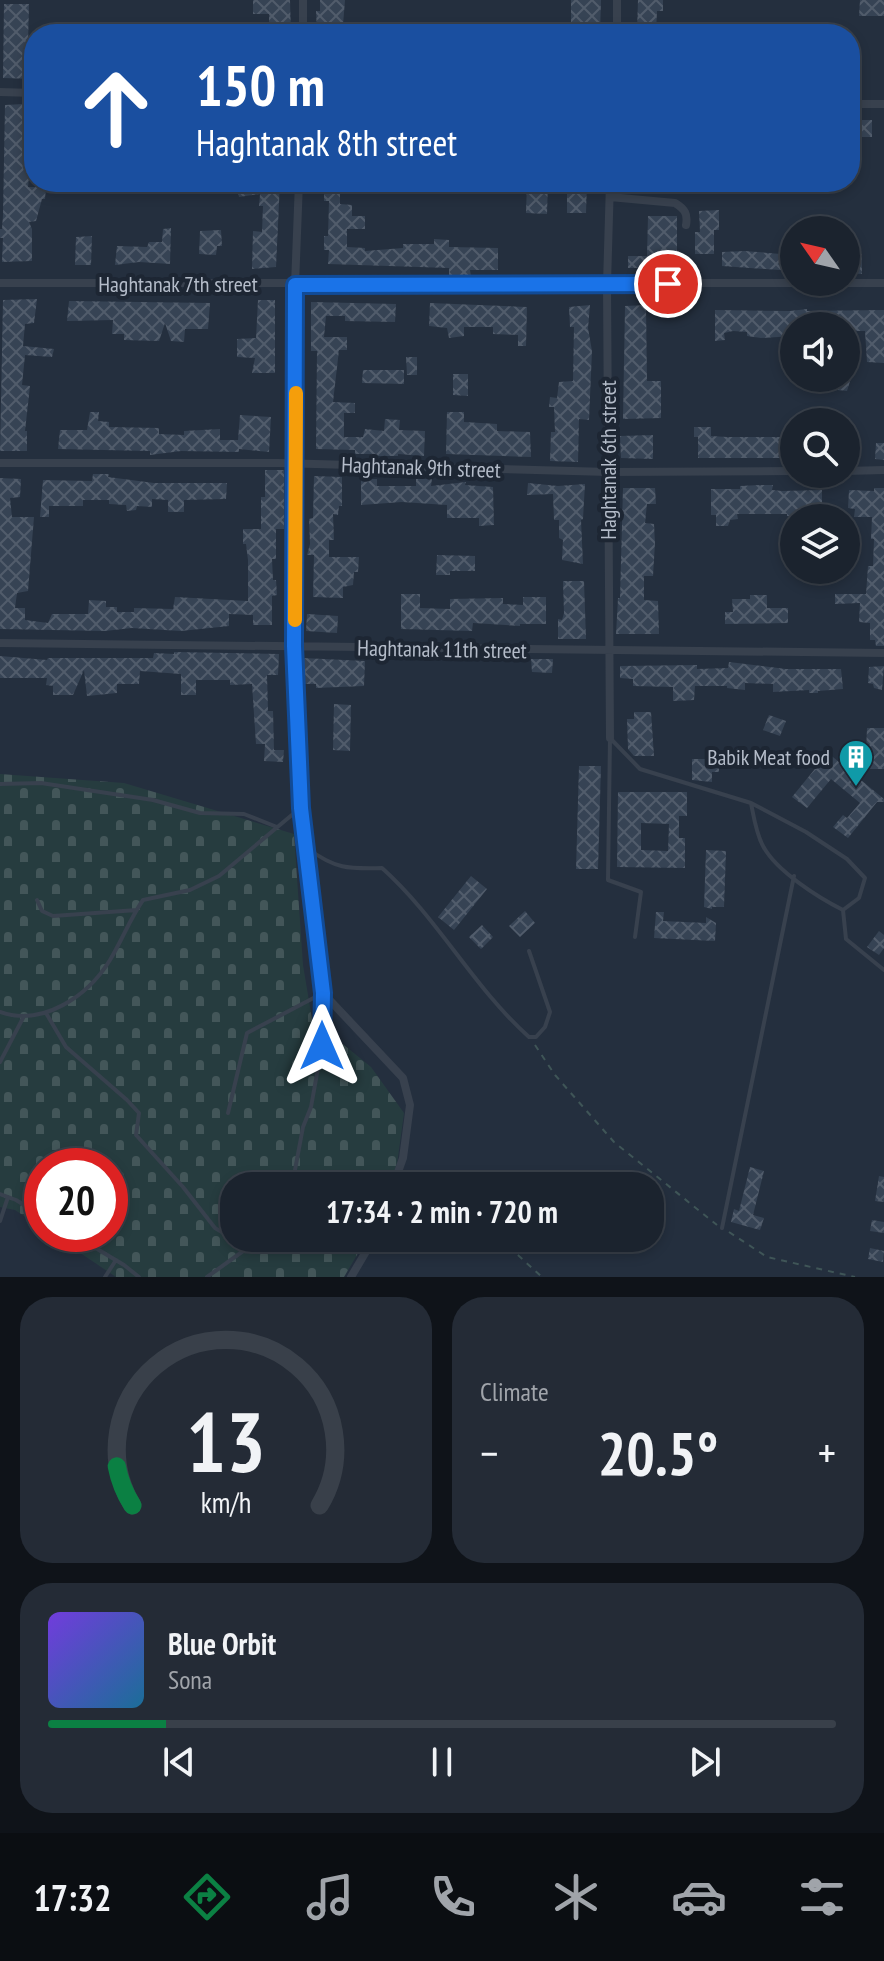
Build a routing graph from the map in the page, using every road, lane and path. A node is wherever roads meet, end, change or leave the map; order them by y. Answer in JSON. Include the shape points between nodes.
{"nodes":[{"id":1,"x":303,"y":0,"type":"edge"},
{"id":2,"x":617,"y":0,"type":"edge"},
{"id":3,"x":303,"y":24,"type":"edge"},
{"id":4,"x":617,"y":24,"type":"edge"},
{"id":5,"x":0,"y":92,"type":"edge"},
{"id":6,"x":24,"y":93,"type":"edge"},
{"id":7,"x":860,"y":104,"type":"edge"},
{"id":8,"x":884,"y":104,"type":"edge"},
{"id":9,"x":299,"y":192,"type":"edge"},
{"id":10,"x":610,"y":192,"type":"edge"},
{"id":11,"x":610,"y":197,"type":"junction"},
{"id":12,"x":686,"y":225,"type":"dead end"},
{"id":13,"x":0,"y":283,"type":"edge"},
{"id":14,"x":884,"y":283,"type":"edge"},
{"id":15,"x":607,"y":284,"type":"junction"},
{"id":16,"x":295,"y":285,"type":"junction"},
{"id":17,"x":0,"y":463,"type":"edge"},
{"id":18,"x":296,"y":463,"type":"junction"},
{"id":19,"x":884,"y":470,"type":"edge"},
{"id":20,"x":780,"y":471,"type":"edge"},
{"id":21,"x":860,"y":471,"type":"edge"},
{"id":22,"x":609,"y":472,"type":"junction"},
{"id":23,"x":0,"y":643,"type":"edge"},
{"id":24,"x":294,"y":646,"type":"junction"},
{"id":25,"x":609,"y":651,"type":"junction"},
{"id":26,"x":884,"y":653,"type":"edge"},
{"id":27,"x":610,"y":738,"type":"junction"},
{"id":28,"x":0,"y":784,"type":"edge"},
{"id":29,"x":751,"y":803,"type":"junction"},
{"id":30,"x":301,"y":808,"type":"junction"},
{"id":31,"x":277,"y":827,"type":"junction"},
{"id":32,"x":307,"y":848,"type":"junction"},
{"id":33,"x":794,"y":876,"type":"junction"},
{"id":34,"x":37,"y":900,"type":"dead end"},
{"id":35,"x":137,"y":910,"type":"junction"},
{"id":36,"x":843,"y":910,"type":"junction"},
{"id":37,"x":635,"y":937,"type":"dead end"},
{"id":38,"x":529,"y":951,"type":"dead end"},
{"id":39,"x":884,"y":970,"type":"edge"},
{"id":40,"x":323,"y":993,"type":"junction"},
{"id":41,"x":0,"y":1012,"type":"edge"},
{"id":42,"x":46,"y":1013,"type":"junction"},
{"id":43,"x":24,"y":1016,"type":"junction"},
{"id":44,"x":529,"y":1037,"type":"junction"},
{"id":45,"x":0,"y":1062,"type":"edge"},
{"id":46,"x":228,"y":1113,"type":"dead end"},
{"id":47,"x":295,"y":1172,"type":"edge"},
{"id":48,"x":398,"y":1172,"type":"edge"},
{"id":49,"x":0,"y":1194,"type":"edge"},
{"id":50,"x":8,"y":1197,"type":"junction"},
{"id":51,"x":24,"y":1206,"type":"edge"},
{"id":52,"x":0,"y":1221,"type":"edge"},
{"id":53,"x":722,"y":1228,"type":"junction"},
{"id":54,"x":220,"y":1231,"type":"edge"},
{"id":55,"x":102,"y":1252,"type":"edge"},
{"id":56,"x":242,"y":1252,"type":"edge"},
{"id":57,"x":366,"y":1252,"type":"edge"},
{"id":58,"x":514,"y":1252,"type":"edge"},
{"id":59,"x":116,"y":1260,"type":"junction"},
{"id":60,"x":105,"y":1277,"type":"edge"},
{"id":61,"x":139,"y":1277,"type":"edge"},
{"id":62,"x":207,"y":1277,"type":"edge"},
{"id":63,"x":351,"y":1277,"type":"edge"},
{"id":64,"x":542,"y":1277,"type":"edge"},
{"id":65,"x":855,"y":1277,"type":"edge"}],
"edges":[{"from":1,"to":3,"type":"street"},
{"from":2,"to":4,"type":"street"},
{"from":5,"to":6,"type":"street"},
{"from":7,"to":8,"type":"street"},
{"from":9,"to":16,"type":"street"},
{"from":10,"to":11,"type":"street","name":"Haghtanak 6th street"},
{"from":11,"to":12,"type":"street","via":[[675,203],[683,208]]},
{"from":11,"to":15,"type":"street","name":"Haghtanak 6th street"},
{"from":13,"to":16,"type":"street","name":"Haghtanak 7th street"},
{"from":14,"to":15,"type":"street","name":"Haghtanak 7th street"},
{"from":15,"to":16,"type":"street","name":"Haghtanak 7th street"},
{"from":15,"to":22,"type":"street","name":"Haghtanak 6th street"},
{"from":16,"to":18,"type":"street"},
{"from":17,"to":18,"type":"street","name":"Haghtanak 9th street"},
{"from":18,"to":22,"type":"street","name":"Haghtanak 9th street"},
{"from":18,"to":24,"type":"street"},
{"from":19,"to":21,"type":"street"},
{"from":20,"to":22,"type":"street","name":"Haghtanak 9th street"},
{"from":22,"to":25,"type":"street","name":"Haghtanak 6th street"},
{"from":23,"to":24,"type":"street","name":"Haghtanak 11th street"},
{"from":24,"to":25,"type":"street","name":"Haghtanak 11th street"},
{"from":24,"to":30,"type":"street"},
{"from":25,"to":26,"type":"street","name":"Haghtanak 11th street"},
{"from":25,"to":27,"type":"street","name":"Haghtanak 6th street"},
{"from":27,"to":29,"type":"lane","via":[[640,769]]},
{"from":27,"to":37,"type":"lane","via":[[608,880],[641,892]]},
{"from":28,"to":31,"type":"lane","via":[[41,783],[153,800],[200,813],[244,814]]},
{"from":29,"to":33,"type":"lane","via":[[765,849]]},
{"from":29,"to":36,"type":"lane","via":[[806,832],[865,878],[859,898]]},
{"from":30,"to":31,"type":"lane"},
{"from":30,"to":32,"type":"street"},
{"from":31,"to":35,"type":"lane","via":[[219,876],[190,890],[143,900]]},
{"from":32,"to":40,"type":"street"},
{"from":32,"to":44,"type":"lane","via":[[345,869],[382,868]]},
{"from":33,"to":36,"type":"lane"},
{"from":33,"to":53,"type":"lane"},
{"from":34,"to":35,"type":"lane","via":[[42,911],[53,916]]},
{"from":35,"to":42,"type":"lane","via":[[92,984]]},
{"from":36,"to":39,"type":"lane","via":[[846,939]]},
{"from":38,"to":44,"type":"lane","via":[[550,1012],[545,1027]]},
{"from":40,"to":46,"type":"lane","via":[[247,1033]]},
{"from":40,"to":47,"type":"lane","via":[[322,1046]]},
{"from":40,"to":48,"type":"street","via":[[403,1078],[410,1105]]},
{"from":41,"to":43,"type":"lane"},
{"from":42,"to":43,"type":"lane"},
{"from":42,"to":54,"type":"lane","via":[[66,1047],[139,1113],[136,1135]]},
{"from":43,"to":45,"type":"lane"},
{"from":44,"to":53,"type":"path","via":[[614,1142]]},
{"from":49,"to":50,"type":"lane"},
{"from":50,"to":51,"type":"lane"},
{"from":50,"to":52,"type":"lane"},
{"from":53,"to":65,"type":"path","via":[[767,1257]]},
{"from":55,"to":59,"type":"lane"},
{"from":56,"to":62,"type":"lane"},
{"from":57,"to":63,"type":"street"},
{"from":58,"to":64,"type":"path"},
{"from":59,"to":60,"type":"lane"},
{"from":59,"to":61,"type":"lane"}]}
